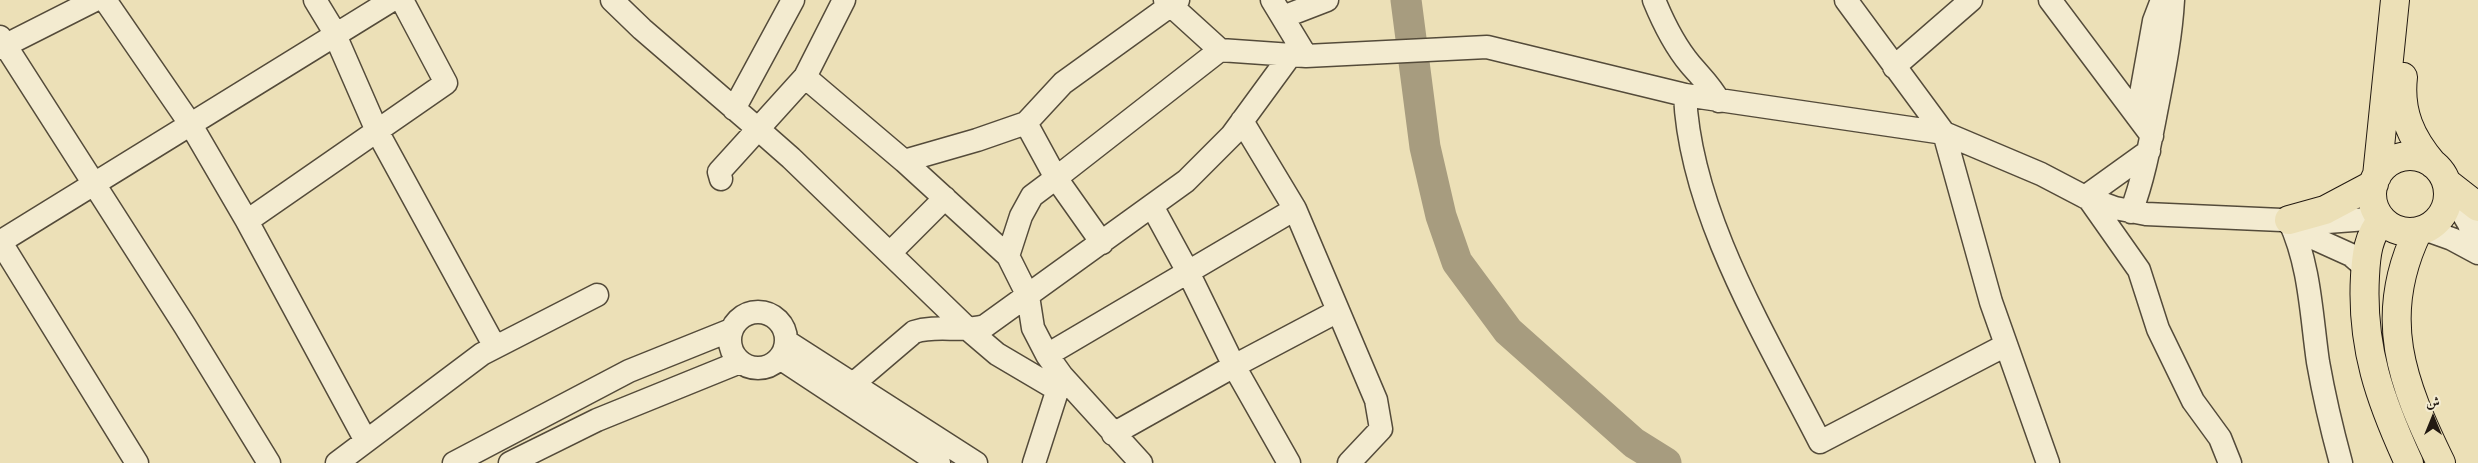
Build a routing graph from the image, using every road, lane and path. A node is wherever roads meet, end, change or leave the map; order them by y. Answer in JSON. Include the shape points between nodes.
{"nodes":[{"id":1,"x":95,"y":0,"type":"edge"},
{"id":2,"x":105,"y":0,"type":"edge"},
{"id":3,"x":315,"y":0,"type":"edge"},
{"id":4,"x":392,"y":0,"type":"edge"},
{"id":5,"x":402,"y":0,"type":"edge"},
{"id":6,"x":612,"y":0,"type":"edge"},
{"id":7,"x":793,"y":0,"type":"edge"},
{"id":8,"x":844,"y":0,"type":"edge"},
{"id":9,"x":1327,"y":0,"type":"edge"},
{"id":10,"x":1654,"y":0,"type":"edge"},
{"id":11,"x":1846,"y":0,"type":"edge"},
{"id":12,"x":1971,"y":0,"type":"edge"},
{"id":13,"x":2050,"y":0,"type":"edge"},
{"id":14,"x":2162,"y":0,"type":"edge"},
{"id":15,"x":2173,"y":0,"type":"edge"},
{"id":16,"x":2395,"y":0,"type":"edge"},
{"id":17,"x":2410,"y":0,"type":"edge"},
{"id":18,"x":1171,"y":2,"type":"edge"},
{"id":19,"x":1277,"y":9,"type":"edge"},
{"id":20,"x":335,"y":35,"type":"junction"},
{"id":21,"x":2,"y":43,"type":"edge"},
{"id":22,"x":1220,"y":50,"type":"junction"},
{"id":23,"x":1306,"y":55,"type":"junction"},
{"id":24,"x":1894,"y":67,"type":"junction"},
{"id":25,"x":805,"y":77,"type":"junction"},
{"id":26,"x":1685,"y":95,"type":"junction"},
{"id":27,"x":1719,"y":100,"type":"junction"},
{"id":28,"x":734,"y":108,"type":"junction"},
{"id":29,"x":2137,"y":116,"type":"junction"},
{"id":30,"x":1242,"y":121,"type":"junction"},
{"id":31,"x":1026,"y":123,"type":"junction"},
{"id":32,"x":190,"y":125,"type":"junction"},
{"id":33,"x":758,"y":129,"type":"junction"},
{"id":34,"x":377,"y":131,"type":"junction"},
{"id":35,"x":1944,"y":133,"type":"junction"},
{"id":36,"x":2150,"y":143,"type":"junction"},
{"id":37,"x":904,"y":161,"type":"junction"},
{"id":38,"x":1056,"y":178,"type":"junction"},
{"id":39,"x":2442,"y":178,"type":"junction"},
{"id":40,"x":721,"y":179,"type":"dead end"},
{"id":41,"x":2375,"y":180,"type":"junction"},
{"id":42,"x":94,"y":184,"type":"junction"},
{"id":43,"x":945,"y":198,"type":"junction"},
{"id":44,"x":2087,"y":198,"type":"junction"},
{"id":45,"x":1152,"y":206,"type":"junction"},
{"id":46,"x":2478,"y":207,"type":"edge"},
{"id":47,"x":1295,"y":209,"type":"junction"},
{"id":48,"x":2130,"y":212,"type":"junction"},
{"id":49,"x":2381,"y":218,"type":"junction"},
{"id":50,"x":2289,"y":220,"type":"junction"},
{"id":51,"x":247,"y":221,"type":"junction"},
{"id":52,"x":2421,"y":230,"type":"junction"},
{"id":53,"x":0,"y":242,"type":"edge"},
{"id":54,"x":1102,"y":243,"type":"junction"},
{"id":55,"x":2478,"y":253,"type":"edge"},
{"id":56,"x":890,"y":254,"type":"junction"},
{"id":57,"x":1008,"y":256,"type":"junction"},
{"id":58,"x":2366,"y":268,"type":"junction"},
{"id":59,"x":1188,"y":272,"type":"junction"},
{"id":60,"x":597,"y":295,"type":"dead end"},
{"id":61,"x":1028,"y":296,"type":"junction"},
{"id":62,"x":1338,"y":311,"type":"junction"},
{"id":63,"x":731,"y":330,"type":"junction"},
{"id":64,"x":970,"y":331,"type":"junction"},
{"id":65,"x":2006,"y":345,"type":"junction"},
{"id":66,"x":496,"y":347,"type":"junction"},
{"id":67,"x":783,"y":350,"type":"junction"},
{"id":68,"x":1047,"y":355,"type":"junction"},
{"id":69,"x":740,"y":362,"type":"junction"},
{"id":70,"x":1234,"y":366,"type":"junction"},
{"id":71,"x":1060,"y":383,"type":"junction"},
{"id":72,"x":853,"y":384,"type":"junction"},
{"id":73,"x":1113,"y":434,"type":"junction"},
{"id":74,"x":366,"y":441,"type":"junction"},
{"id":75,"x":137,"y":463,"type":"edge"},
{"id":76,"x":269,"y":463,"type":"edge"},
{"id":77,"x":337,"y":463,"type":"edge"},
{"id":78,"x":454,"y":463,"type":"edge"},
{"id":79,"x":510,"y":463,"type":"edge"},
{"id":80,"x":939,"y":463,"type":"edge"},
{"id":81,"x":976,"y":463,"type":"edge"},
{"id":82,"x":1034,"y":463,"type":"edge"},
{"id":83,"x":1141,"y":463,"type":"edge"},
{"id":84,"x":1289,"y":463,"type":"edge"},
{"id":85,"x":1349,"y":463,"type":"edge"},
{"id":86,"x":2048,"y":463,"type":"edge"},
{"id":87,"x":2230,"y":463,"type":"edge"},
{"id":88,"x":2341,"y":463,"type":"edge"},
{"id":89,"x":2409,"y":463,"type":"edge"},
{"id":90,"x":2441,"y":463,"type":"edge"}],
"edges":[{"from":1,"to":21,"type":"street"},
{"from":2,"to":32,"type":"street"},
{"from":3,"to":20,"type":"street"},
{"from":4,"to":20,"type":"street"},
{"from":5,"to":34,"type":"street","via":[[446,83]]},
{"from":6,"to":28,"type":"street"},
{"from":7,"to":28,"type":"street"},
{"from":8,"to":25,"type":"street"},
{"from":9,"to":19,"type":"street"},
{"from":10,"to":27,"type":"street","via":[[1690,63],[1710,84]]},
{"from":11,"to":24,"type":"street"},
{"from":12,"to":24,"type":"street"},
{"from":13,"to":29,"type":"street"},
{"from":14,"to":29,"type":"street","via":[[2154,21]]},
{"from":15,"to":36,"type":"street","via":[[2170,39]]},
{"from":16,"to":41,"type":"main road"},
{"from":17,"to":39,"type":"main road","via":[[2402,108],[2414,138]]},
{"from":18,"to":22,"type":"street"},
{"from":18,"to":31,"type":"street","via":[[1063,83]]},
{"from":19,"to":23,"type":"street"},
{"from":20,"to":32,"type":"street"},
{"from":20,"to":34,"type":"street"},
{"from":21,"to":42,"type":"street"},
{"from":22,"to":23,"type":"street"},
{"from":22,"to":38,"type":"street"},
{"from":23,"to":26,"type":"street","via":[[1487,47]]},
{"from":23,"to":30,"type":"street"},
{"from":24,"to":35,"type":"street"},
{"from":25,"to":33,"type":"street"},
{"from":25,"to":37,"type":"street"},
{"from":26,"to":27,"type":"street"},
{"from":26,"to":65,"type":"street","via":[[1694,166],[1734,273],[1820,442]]},
{"from":27,"to":35,"type":"street"},
{"from":28,"to":33,"type":"street"},
{"from":29,"to":36,"type":"street"},
{"from":30,"to":45,"type":"street","via":[[1186,181]]},
{"from":30,"to":47,"type":"street"},
{"from":31,"to":37,"type":"street"},
{"from":31,"to":38,"type":"street"},
{"from":32,"to":42,"type":"street"},
{"from":32,"to":51,"type":"street"},
{"from":33,"to":40,"type":"street","via":[[719,172]]},
{"from":33,"to":56,"type":"street"},
{"from":34,"to":51,"type":"street"},
{"from":34,"to":66,"type":"street"},
{"from":35,"to":44,"type":"street","via":[[2041,174]]},
{"from":35,"to":65,"type":"street"},
{"from":36,"to":44,"type":"street"},
{"from":36,"to":48,"type":"street"},
{"from":37,"to":43,"type":"street"},
{"from":38,"to":54,"type":"street"},
{"from":38,"to":57,"type":"street","via":[[1032,196],[1021,216]]},
{"from":39,"to":41,"type":"main road","via":[[2413,156],[2402,157],[2383,167]]},
{"from":39,"to":46,"type":"main road"},
{"from":39,"to":52,"type":"main road","via":[[2445,208],[2433,224]]},
{"from":39,"to":55,"type":"street","via":[[2470,224]]},
{"from":41,"to":49,"type":"main road","via":[[2373,202]]},
{"from":41,"to":50,"type":"main road","via":[[2325,210]]},
{"from":42,"to":53,"type":"street"},
{"from":42,"to":76,"type":"street"},
{"from":43,"to":56,"type":"street"},
{"from":43,"to":57,"type":"street"},
{"from":44,"to":48,"type":"street"},
{"from":44,"to":87,"type":"street","via":[[2139,270],[2158,329],[2194,401],[2220,438]]},
{"from":45,"to":54,"type":"street"},
{"from":45,"to":59,"type":"street"},
{"from":47,"to":59,"type":"street"},
{"from":47,"to":62,"type":"street"},
{"from":48,"to":50,"type":"street"},
{"from":49,"to":50,"type":"street","via":[[2340,222]]},
{"from":49,"to":52,"type":"main road","via":[[2398,230]]},
{"from":49,"to":58,"type":"main road","via":[[2371,238]]},
{"from":50,"to":58,"type":"street","via":[[2309,236],[2351,255]]},
{"from":50,"to":88,"type":"street","via":[[2308,276],[2319,365]]},
{"from":51,"to":74,"type":"street"},
{"from":52,"to":55,"type":"street","via":[[2452,239]]},
{"from":52,"to":90,"type":"main road","via":[[2409,250],[2399,289],[2398,349],[2412,401]]},
{"from":53,"to":75,"type":"street"},
{"from":54,"to":61,"type":"street"},
{"from":56,"to":64,"type":"street"},
{"from":57,"to":61,"type":"street"},
{"from":58,"to":89,"type":"main road","via":[[2366,330],[2372,370],[2385,410]]},
{"from":59,"to":68,"type":"street"},
{"from":59,"to":70,"type":"street"},
{"from":60,"to":66,"type":"street"},
{"from":61,"to":64,"type":"street","via":[[985,326]]},
{"from":61,"to":68,"type":"street","via":[[1033,328]]},
{"from":62,"to":70,"type":"street"},
{"from":62,"to":85,"type":"street","via":[[1376,400],[1381,429]]},
{"from":63,"to":67,"type":"street","via":[[742,316],[768,314],[781,324]]},
{"from":63,"to":69,"type":"street","via":[[730,347]]},
{"from":63,"to":78,"type":"street","via":[[629,371]]},
{"from":64,"to":71,"type":"street","via":[[997,354]]},
{"from":64,"to":72,"type":"street","via":[[926,328],[914,332]]},
{"from":65,"to":86,"type":"street"},
{"from":66,"to":74,"type":"street","via":[[482,354]]},
{"from":67,"to":69,"type":"street","via":[[773,364],[756,368]]},
{"from":67,"to":72,"type":"street"},
{"from":67,"to":80,"type":"street"},
{"from":68,"to":71,"type":"street"},
{"from":69,"to":79,"type":"street","via":[[597,420]]},
{"from":70,"to":73,"type":"street"},
{"from":70,"to":84,"type":"street"},
{"from":71,"to":73,"type":"street"},
{"from":71,"to":82,"type":"street"},
{"from":72,"to":81,"type":"street"},
{"from":73,"to":83,"type":"street"},
{"from":74,"to":77,"type":"street"}]}
